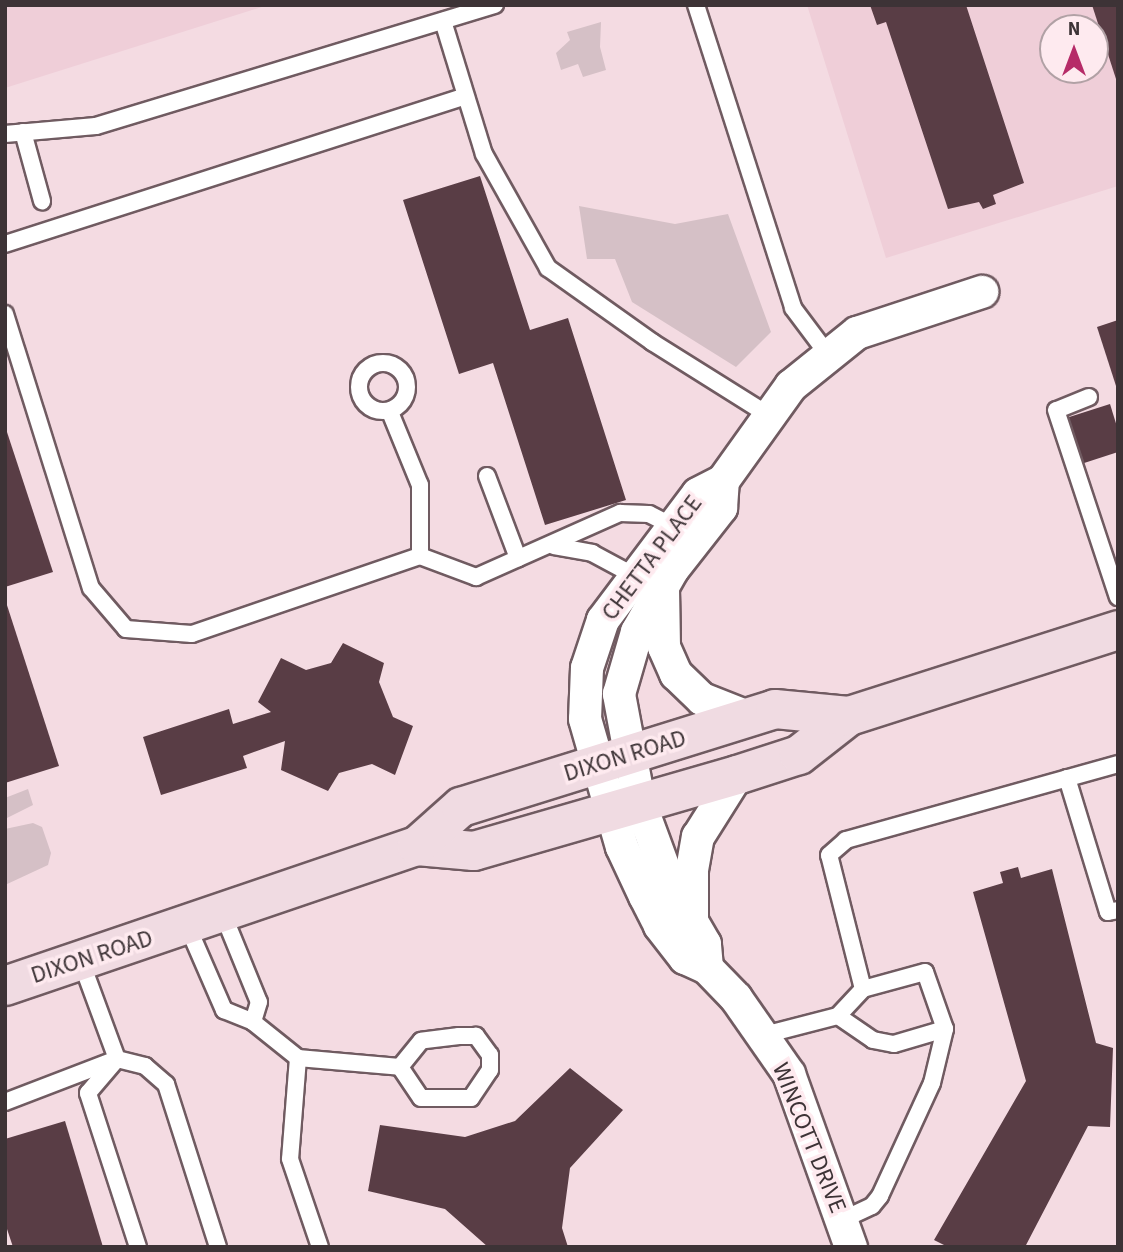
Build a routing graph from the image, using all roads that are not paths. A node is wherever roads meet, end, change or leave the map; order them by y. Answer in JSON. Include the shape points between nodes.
{"nodes":[{"id":1,"x":495,"y":5,"type":"edge"},
{"id":2,"x":696,"y":5,"type":"edge"},
{"id":3,"x":443,"y":21,"type":"junction"},
{"id":4,"x":464,"y":96,"type":"junction"},
{"id":5,"x":23,"y":132,"type":"junction"},
{"id":6,"x":5,"y":134,"type":"edge"},
{"id":7,"x":42,"y":201,"type":"dead end"},
{"id":8,"x":5,"y":244,"type":"edge"},
{"id":9,"x":982,"y":292,"type":"dead end"},
{"id":10,"x":5,"y":314,"type":"edge"},
{"id":11,"x":829,"y":356,"type":"junction"},
{"id":12,"x":1089,"y":397,"type":"dead end"},
{"id":13,"x":390,"y":412,"type":"dead end"},
{"id":14,"x":770,"y":416,"type":"junction"},
{"id":15,"x":487,"y":476,"type":"dead end"},
{"id":16,"x":684,"y":532,"type":"junction"},
{"id":17,"x":554,"y":546,"type":"junction"},
{"id":18,"x":420,"y":556,"type":"junction"},
{"id":19,"x":518,"y":558,"type":"junction"},
{"id":20,"x":634,"y":575,"type":"junction"},
{"id":21,"x":664,"y":583,"type":"junction"},
{"id":22,"x":1118,"y":597,"type":"edge"},
{"id":23,"x":1118,"y":630,"type":"edge"},
{"id":24,"x":849,"y":716,"type":"junction"},
{"id":25,"x":748,"y":718,"type":"junction"},
{"id":26,"x":613,"y":760,"type":"junction"},
{"id":27,"x":1118,"y":764,"type":"edge"},
{"id":28,"x":737,"y":775,"type":"junction"},
{"id":29,"x":1068,"y":778,"type":"junction"},
{"id":30,"x":625,"y":805,"type":"junction"},
{"id":31,"x":417,"y":846,"type":"junction"},
{"id":32,"x":1118,"y":909,"type":"edge"},
{"id":33,"x":223,"y":914,"type":"junction"},
{"id":34,"x":187,"y":925,"type":"junction"},
{"id":35,"x":693,"y":927,"type":"junction"},
{"id":36,"x":81,"y":961,"type":"junction"},
{"id":37,"x":707,"y":968,"type":"junction"},
{"id":38,"x":5,"y":986,"type":"edge"},
{"id":39,"x":863,"y":989,"type":"junction"},
{"id":40,"x":838,"y":1016,"type":"junction"},
{"id":41,"x":253,"y":1022,"type":"junction"},
{"id":42,"x":945,"y":1029,"type":"junction"},
{"id":43,"x":764,"y":1035,"type":"junction"},
{"id":44,"x":298,"y":1058,"type":"junction"},
{"id":45,"x":117,"y":1059,"type":"junction"},
{"id":46,"x":400,"y":1067,"type":"junction"},
{"id":47,"x":5,"y":1101,"type":"edge"},
{"id":48,"x":846,"y":1233,"type":"edge"},
{"id":49,"x":138,"y":1247,"type":"edge"},
{"id":50,"x":218,"y":1247,"type":"edge"},
{"id":51,"x":320,"y":1247,"type":"edge"}],
"edges":[{"from":1,"to":3,"type":"lane"},
{"from":2,"to":11,"type":"lane","via":[[793,308]]},
{"from":3,"to":4,"type":"lane"},
{"from":3,"to":5,"type":"lane","via":[[96,125]]},
{"from":4,"to":8,"type":"lane"},
{"from":4,"to":14,"type":"lane","via":[[484,154],[548,268],[652,342]]},
{"from":5,"to":6,"type":"lane"},
{"from":5,"to":7,"type":"lane"},
{"from":9,"to":11,"type":"street","name":"CHETTA PLACE","via":[[857,334]]},
{"from":10,"to":18,"type":"lane","via":[[91,587],[126,629],[192,634]]},
{"from":11,"to":14,"type":"street","name":"CHETTA PLACE","via":[[791,386]]},
{"from":12,"to":22,"type":"lane","via":[[1056,410]]},
{"from":13,"to":18,"type":"lane","via":[[420,485]]},
{"from":14,"to":16,"type":"street","name":"CHETTA PLACE","via":[[723,481],[721,508]]},
{"from":15,"to":19,"type":"lane"},
{"from":16,"to":17,"type":"lane","via":[[649,514],[620,513]]},
{"from":16,"to":20,"type":"street","name":"CHETTA PLACE"},
{"from":16,"to":21,"type":"street","name":"CHETTA PLACE"},
{"from":17,"to":19,"type":"lane"},
{"from":17,"to":20,"type":"lane","via":[[592,552]]},
{"from":18,"to":19,"type":"lane","via":[[476,577]]},
{"from":20,"to":26,"type":"street","name":"CHETTA PLACE","via":[[603,620],[587,668],[585,719]]},
{"from":21,"to":25,"type":"street","via":[[664,647],[676,674],[702,699]]},
{"from":21,"to":26,"type":"street","name":"CHETTA PLACE","via":[[637,632],[622,677]]},
{"from":23,"to":24,"type":"main road","name":"DIXON ROAD"},
{"from":24,"to":25,"type":"main road","name":"DIXON ROAD","via":[[775,709]]},
{"from":24,"to":28,"type":"main road","name":"DIXON ROAD","via":[[799,755]]},
{"from":25,"to":26,"type":"main road","name":"DIXON ROAD"},
{"from":26,"to":30,"type":"street","name":"CHETTA PLACE"},
{"from":26,"to":31,"type":"main road","name":"DIXON ROAD","via":[[461,807]]},
{"from":27,"to":29,"type":"lane"},
{"from":28,"to":30,"type":"main road","name":"DIXON ROAD"},
{"from":28,"to":35,"type":"street","via":[[698,837],[691,881]]},
{"from":29,"to":32,"type":"lane","via":[[1108,912]]},
{"from":29,"to":39,"type":"lane","via":[[846,840],[829,855]]},
{"from":30,"to":31,"type":"main road","name":"DIXON ROAD","via":[[474,851]]},
{"from":30,"to":35,"type":"street","name":"WINCOTT DRIVE"},
{"from":30,"to":37,"type":"street","name":"WINCOTT DRIVE","via":[[622,847],[660,926],[685,958]]},
{"from":31,"to":33,"type":"main road","name":"DIXON ROAD"},
{"from":33,"to":34,"type":"main road","name":"DIXON ROAD"},
{"from":33,"to":41,"type":"lane","via":[[259,1002]]},
{"from":34,"to":36,"type":"main road","name":"DIXON ROAD"},
{"from":34,"to":41,"type":"lane","via":[[223,1010]]},
{"from":35,"to":37,"type":"street","name":"WINCOTT DRIVE","via":[[705,944]]},
{"from":36,"to":38,"type":"main road","name":"DIXON ROAD"},
{"from":36,"to":45,"type":"lane"},
{"from":37,"to":43,"type":"street","name":"WINCOTT DRIVE"},
{"from":39,"to":40,"type":"lane"},
{"from":39,"to":42,"type":"lane","via":[[925,972]]},
{"from":40,"to":42,"type":"lane","via":[[873,1040],[894,1044]]},
{"from":40,"to":43,"type":"lane"},
{"from":41,"to":44,"type":"lane"},
{"from":42,"to":48,"type":"lane","via":[[932,1083],[880,1196]]},
{"from":43,"to":48,"type":"street","name":"WINCOTT DRIVE","via":[[789,1073]]},
{"from":44,"to":46,"type":"lane"},
{"from":44,"to":51,"type":"lane","via":[[290,1159]]},
{"from":45,"to":47,"type":"lane"},
{"from":45,"to":49,"type":"lane","via":[[88,1093]]},
{"from":45,"to":50,"type":"lane","via":[[145,1066],[166,1084]]},
{"from":46,"to":46,"type":"lane","via":[[421,1098],[471,1098],[490,1070],[490,1055],[476,1036],[421,1041]]}]}
